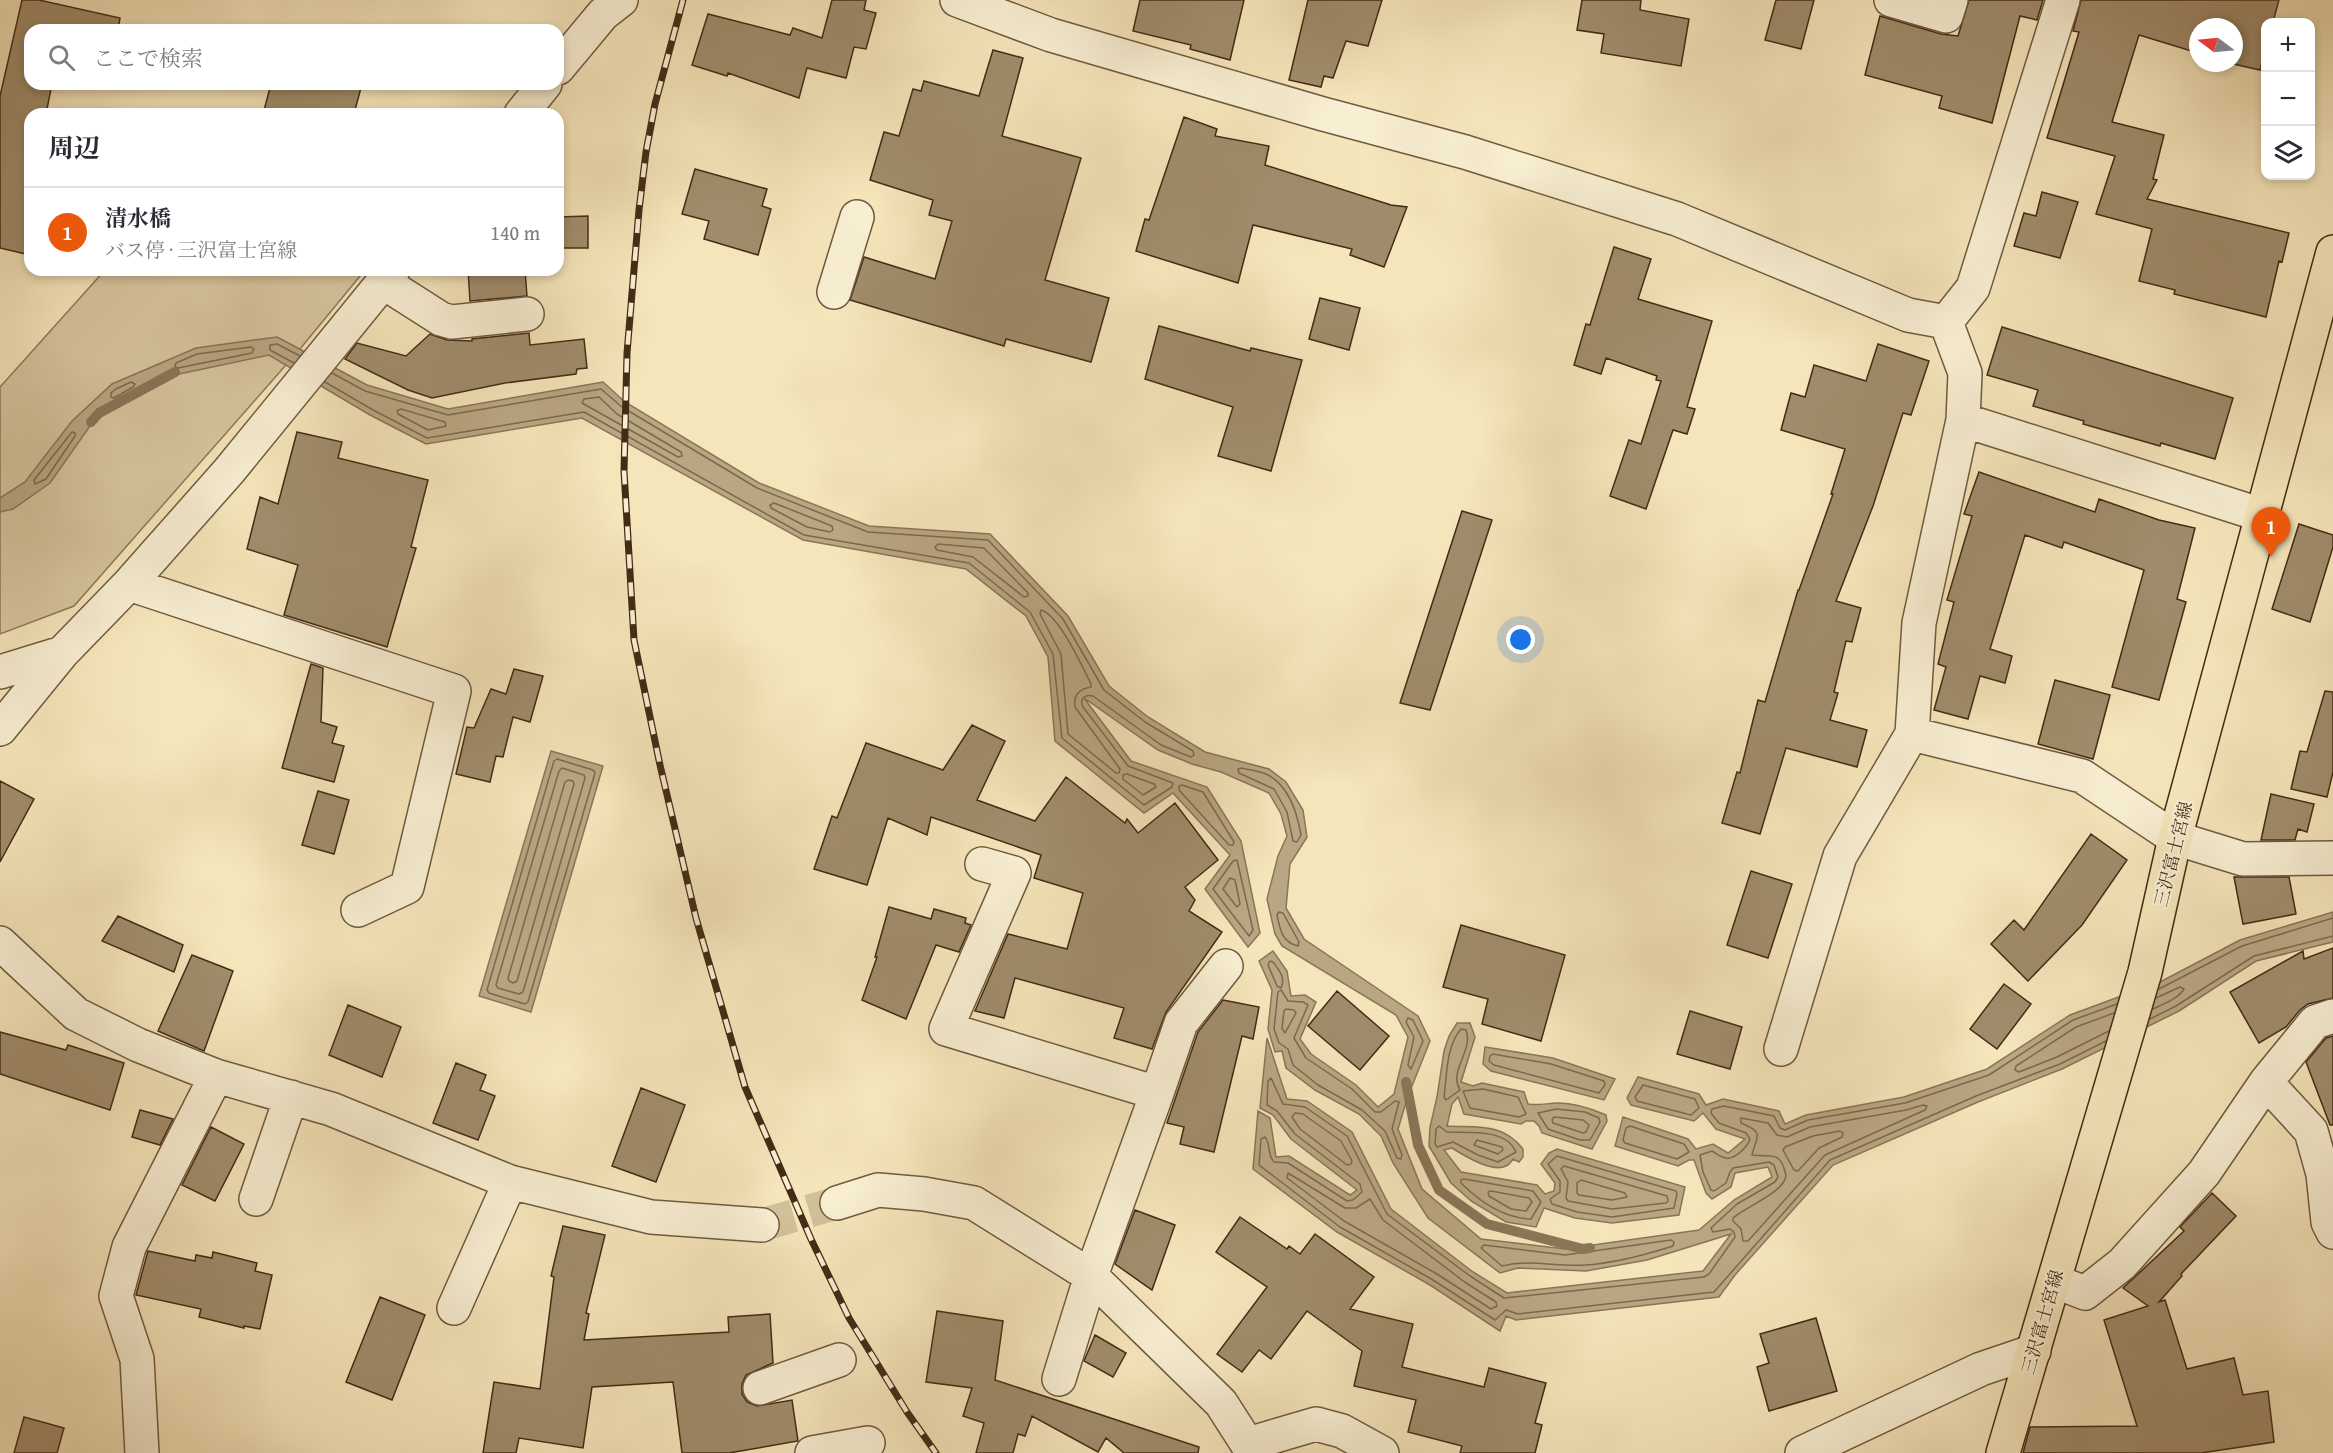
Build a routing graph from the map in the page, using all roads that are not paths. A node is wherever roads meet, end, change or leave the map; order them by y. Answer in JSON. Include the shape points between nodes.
{"nodes":[{"id":1,"x":957,"y":0,"type":"edge"},
{"id":2,"x":1891,"y":0,"type":"edge"},
{"id":3,"x":1951,"y":0,"type":"edge"},
{"id":4,"x":2063,"y":0,"type":"edge"},
{"id":5,"x":612,"y":7,"type":"edge"},
{"id":6,"x":564,"y":61,"type":"edge"},
{"id":7,"x":540,"y":90,"type":"edge"},
{"id":8,"x":525,"y":108,"type":"edge"},
{"id":9,"x":857,"y":217,"type":"dead end"},
{"id":10,"x":2333,"y":252,"type":"edge"},
{"id":11,"x":388,"y":276,"type":"edge"},
{"id":12,"x":834,"y":292,"type":"dead end"},
{"id":13,"x":527,"y":314,"type":"dead end"},
{"id":14,"x":1946,"y":322,"type":"junction"},
{"id":15,"x":1963,"y":420,"type":"junction"},
{"id":16,"x":2262,"y":516,"type":"junction"},
{"id":17,"x":129,"y":584,"type":"junction"},
{"id":18,"x":62,"y":653,"type":"junction"},
{"id":19,"x":0,"y":672,"type":"edge"},
{"id":20,"x":0,"y":729,"type":"edge"},
{"id":21,"x":1912,"y":734,"type":"junction"},
{"id":22,"x":2175,"y":838,"type":"junction"},
{"id":23,"x":2333,"y":858,"type":"edge"},
{"id":24,"x":982,"y":864,"type":"dead end"},
{"id":25,"x":358,"y":910,"type":"dead end"},
{"id":26,"x":0,"y":943,"type":"edge"},
{"id":27,"x":1226,"y":966,"type":"dead end"},
{"id":28,"x":2333,"y":1016,"type":"edge"},
{"id":29,"x":1781,"y":1049,"type":"dead end"},
{"id":30,"x":216,"y":1076,"type":"junction"},
{"id":31,"x":2266,"y":1082,"type":"junction"},
{"id":32,"x":1157,"y":1093,"type":"junction"},
{"id":33,"x":291,"y":1097,"type":"junction"},
{"id":34,"x":510,"y":1182,"type":"junction"},
{"id":35,"x":256,"y":1199,"type":"dead end"},
{"id":36,"x":837,"y":1203,"type":"tunnel mouth"},
{"id":37,"x":762,"y":1225,"type":"tunnel mouth"},
{"id":38,"x":2333,"y":1232,"type":"edge"},
{"id":39,"x":1091,"y":1276,"type":"junction"},
{"id":40,"x":2054,"y":1281,"type":"junction"},
{"id":41,"x":454,"y":1308,"type":"dead end"},
{"id":42,"x":2034,"y":1351,"type":"junction"},
{"id":43,"x":839,"y":1360,"type":"dead end"},
{"id":44,"x":1059,"y":1379,"type":"dead end"},
{"id":45,"x":760,"y":1388,"type":"dead end"},
{"id":46,"x":868,"y":1443,"type":"dead end"},
{"id":47,"x":1250,"y":1449,"type":"edge"},
{"id":48,"x":142,"y":1453,"type":"edge"},
{"id":49,"x":812,"y":1453,"type":"edge"},
{"id":50,"x":1382,"y":1453,"type":"edge"},
{"id":51,"x":1802,"y":1453,"type":"edge"},
{"id":52,"x":2003,"y":1453,"type":"edge"}],
"edges":[{"from":1,"to":14,"type":"street","via":[[1051,35],[1465,152],[1677,219],[1908,315]]},
{"from":2,"to":3,"type":"street","via":[[1946,16]]},
{"from":4,"to":14,"type":"street","via":[[1973,288]]},
{"from":5,"to":6,"type":"street"},
{"from":7,"to":8,"type":"street"},
{"from":9,"to":12,"type":"street"},
{"from":10,"to":16,"type":"main road","name":"三沢富士宮線"},
{"from":11,"to":13,"type":"street","via":[[441,319],[452,322]]},
{"from":11,"to":17,"type":"street","via":[[229,471]]},
{"from":14,"to":15,"type":"street","via":[[1965,373]]},
{"from":15,"to":16,"type":"street"},
{"from":15,"to":21,"type":"street","via":[[1919,623]]},
{"from":16,"to":22,"type":"main road","name":"三沢富士宮線"},
{"from":17,"to":18,"type":"street"},
{"from":17,"to":25,"type":"street","via":[[454,691],[407,887]]},
{"from":18,"to":19,"type":"street"},
{"from":18,"to":20,"type":"street"},
{"from":21,"to":22,"type":"street","via":[[2082,776]]},
{"from":21,"to":29,"type":"street","via":[[1840,856]]},
{"from":22,"to":23,"type":"street","via":[[2243,859]]},
{"from":22,"to":40,"type":"main road","name":"三沢富士宮線","via":[[2145,972]]},
{"from":24,"to":32,"type":"street","via":[[1014,873],[945,1029]]},
{"from":26,"to":30,"type":"street","via":[[75,1014],[138,1046]]},
{"from":27,"to":32,"type":"street","via":[[1181,1023]]},
{"from":28,"to":31,"type":"street","via":[[2315,1022]]},
{"from":30,"to":33,"type":"street"},
{"from":30,"to":48,"type":"street","via":[[129,1247],[116,1296],[137,1359]]},
{"from":31,"to":38,"type":"street","via":[[2311,1131]]},
{"from":31,"to":40,"type":"street","via":[[2204,1173],[2122,1264],[2085,1293]]},
{"from":32,"to":39,"type":"street"},
{"from":33,"to":34,"type":"street","via":[[331,1109]]},
{"from":33,"to":35,"type":"street"},
{"from":34,"to":37,"type":"street","via":[[651,1217]]},
{"from":34,"to":41,"type":"street"},
{"from":36,"to":39,"type":"street","via":[[878,1190],[974,1203]]},
{"from":39,"to":44,"type":"street"},
{"from":39,"to":47,"type":"street","via":[[1221,1403]]},
{"from":40,"to":42,"type":"main road","name":"三沢富士宮線"},
{"from":42,"to":51,"type":"street","via":[[1981,1369]]},
{"from":42,"to":52,"type":"main road","name":"三沢富士宮線"},
{"from":43,"to":45,"type":"street"},
{"from":46,"to":49,"type":"street"},
{"from":47,"to":50,"type":"street","via":[[1316,1424],[1342,1431]]}]}
